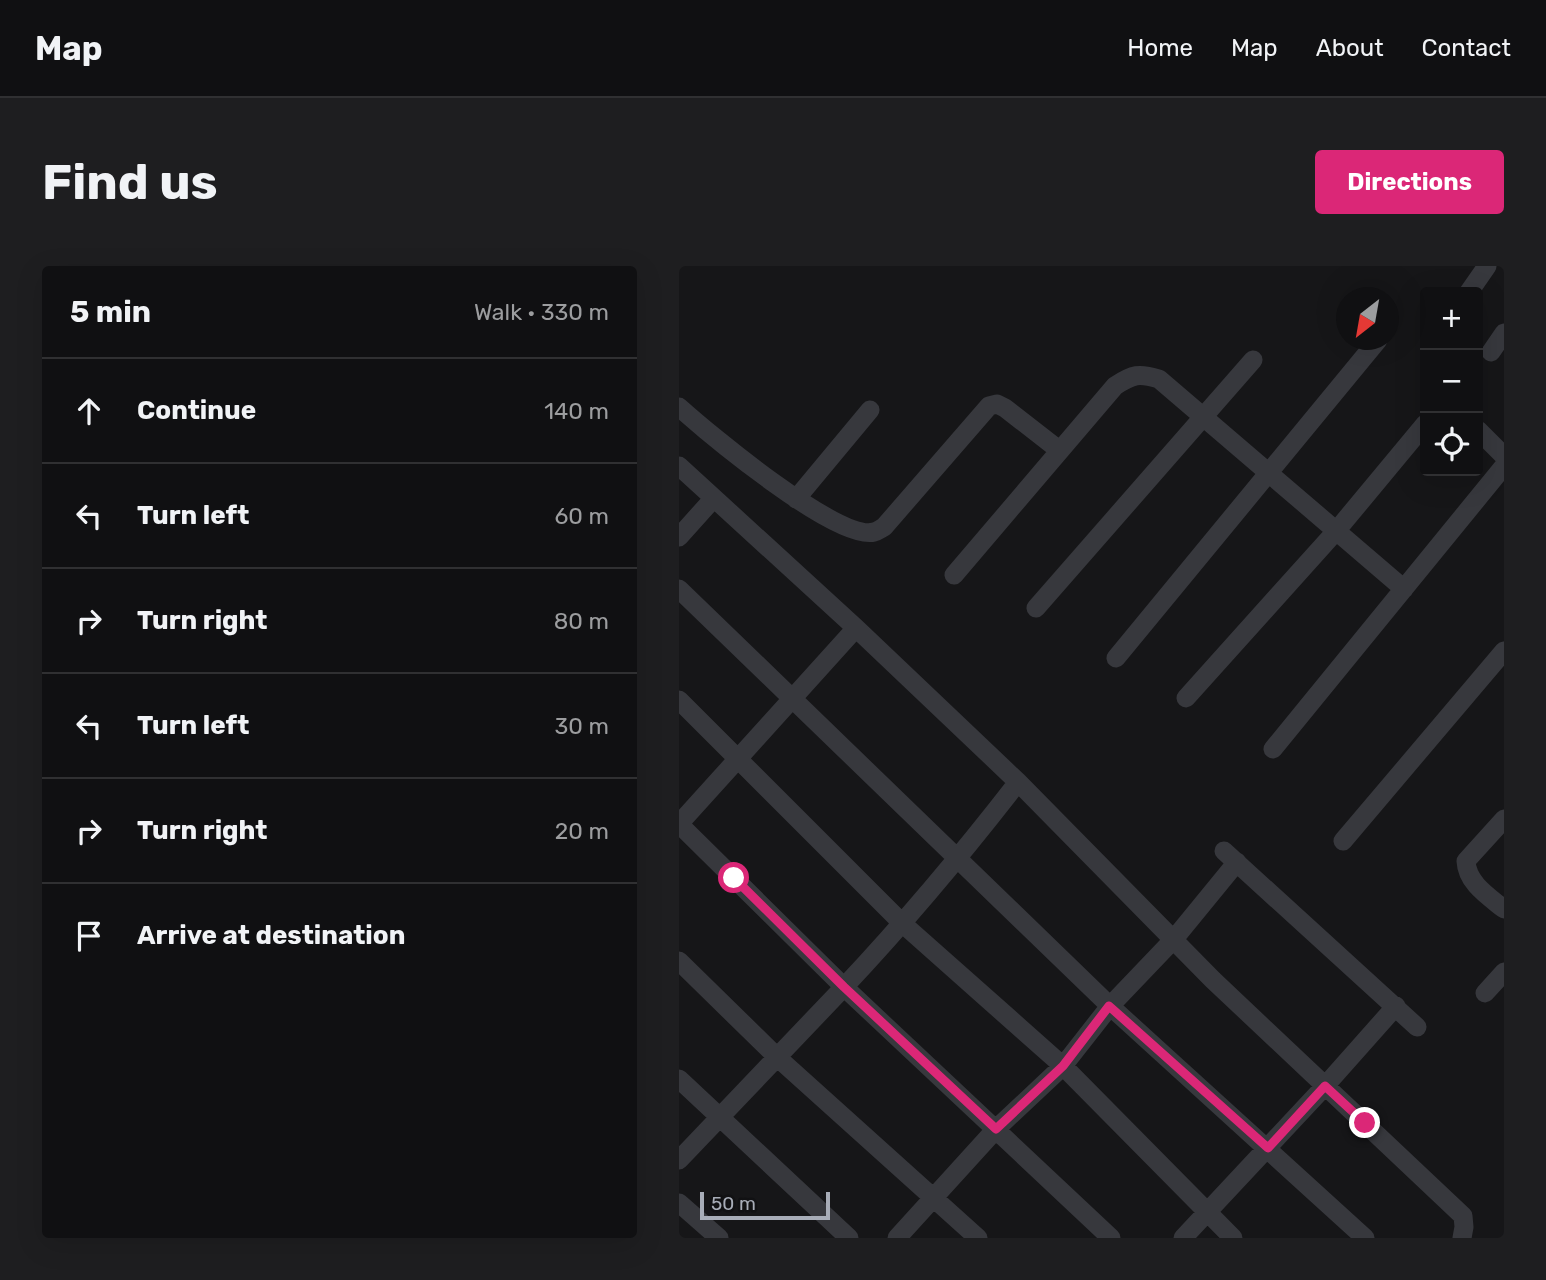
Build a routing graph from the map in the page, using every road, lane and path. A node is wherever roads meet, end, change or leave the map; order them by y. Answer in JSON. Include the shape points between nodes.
{"nodes":[{"id":1,"x":1487,"y":266,"type":"edge"},
{"id":2,"x":1472,"y":287,"type":"edge"},
{"id":3,"x":1504,"y":333,"type":"edge"},
{"id":4,"x":1370,"y":350,"type":"edge"},
{"id":5,"x":1491,"y":352,"type":"dead end"},
{"id":6,"x":1253,"y":360,"type":"dead end"},
{"id":7,"x":679,"y":407,"type":"edge"},
{"id":8,"x":870,"y":411,"type":"dead end"},
{"id":9,"x":1204,"y":416,"type":"junction"},
{"id":10,"x":1420,"y":430,"type":"edge"},
{"id":11,"x":1483,"y":435,"type":"edge"},
{"id":12,"x":1059,"y":450,"type":"junction"},
{"id":13,"x":1504,"y":456,"type":"edge"},
{"id":14,"x":679,"y":466,"type":"edge"},
{"id":15,"x":1504,"y":466,"type":"edge"},
{"id":16,"x":1266,"y":472,"type":"junction"},
{"id":17,"x":713,"y":499,"type":"junction"},
{"id":18,"x":796,"y":499,"type":"junction"},
{"id":19,"x":1337,"y":530,"type":"junction"},
{"id":20,"x":679,"y":537,"type":"edge"},
{"id":21,"x":954,"y":575,"type":"dead end"},
{"id":22,"x":679,"y":589,"type":"edge"},
{"id":23,"x":1404,"y":589,"type":"junction"},
{"id":24,"x":1036,"y":608,"type":"dead end"},
{"id":25,"x":856,"y":628,"type":"junction"},
{"id":26,"x":1504,"y":651,"type":"edge"},
{"id":27,"x":1116,"y":658,"type":"dead end"},
{"id":28,"x":793,"y":698,"type":"junction"},
{"id":29,"x":1187,"y":698,"type":"dead end"},
{"id":30,"x":679,"y":700,"type":"edge"},
{"id":31,"x":1273,"y":749,"type":"dead end"},
{"id":32,"x":740,"y":758,"type":"junction"},
{"id":33,"x":1018,"y":782,"type":"junction"},
{"id":34,"x":1504,"y":819,"type":"edge"},
{"id":35,"x":679,"y":824,"type":"edge"},
{"id":36,"x":1343,"y":841,"type":"dead end"},
{"id":37,"x":958,"y":859,"type":"junction"},
{"id":38,"x":1504,"y":909,"type":"edge"},
{"id":39,"x":903,"y":924,"type":"junction"},
{"id":40,"x":1174,"y":939,"type":"junction"},
{"id":41,"x":679,"y":961,"type":"edge"},
{"id":42,"x":1504,"y":972,"type":"edge"},
{"id":43,"x":844,"y":987,"type":"junction"},
{"id":44,"x":1485,"y":993,"type":"dead end"},
{"id":45,"x":1109,"y":1006,"type":"junction"},
{"id":46,"x":1396,"y":1006,"type":"junction"},
{"id":47,"x":1417,"y":1027,"type":"dead end"},
{"id":48,"x":778,"y":1058,"type":"junction"},
{"id":49,"x":1063,"y":1066,"type":"junction"},
{"id":50,"x":679,"y":1079,"type":"edge"},
{"id":51,"x":1325,"y":1086,"type":"junction"},
{"id":52,"x":720,"y":1119,"type":"junction"},
{"id":53,"x":996,"y":1129,"type":"junction"},
{"id":54,"x":1268,"y":1148,"type":"junction"},
{"id":55,"x":679,"y":1160,"type":"edge"},
{"id":56,"x":934,"y":1196,"type":"junction"},
{"id":57,"x":679,"y":1203,"type":"edge"},
{"id":58,"x":1207,"y":1214,"type":"junction"},
{"id":59,"x":719,"y":1238,"type":"edge"},
{"id":60,"x":849,"y":1238,"type":"edge"},
{"id":61,"x":897,"y":1238,"type":"edge"},
{"id":62,"x":978,"y":1238,"type":"edge"},
{"id":63,"x":1111,"y":1238,"type":"edge"},
{"id":64,"x":1183,"y":1238,"type":"edge"},
{"id":65,"x":1233,"y":1238,"type":"edge"},
{"id":66,"x":1365,"y":1238,"type":"edge"},
{"id":67,"x":1461,"y":1238,"type":"edge"}],
"edges":[{"from":1,"to":2,"type":"street"},
{"from":3,"to":5,"type":"street"},
{"from":4,"to":16,"type":"street"},
{"from":6,"to":9,"type":"street"},
{"from":7,"to":18,"type":"street"},
{"from":8,"to":18,"type":"street"},
{"from":9,"to":12,"type":"street","via":[[1159,379],[1142,374],[1128,377]]},
{"from":9,"to":16,"type":"street"},
{"from":9,"to":24,"type":"street"},
{"from":10,"to":19,"type":"street"},
{"from":11,"to":13,"type":"street"},
{"from":12,"to":18,"type":"street","via":[[997,404],[981,412],[884,527],[874,532],[846,526]]},
{"from":12,"to":21,"type":"street"},
{"from":14,"to":17,"type":"street"},
{"from":15,"to":23,"type":"street"},
{"from":16,"to":19,"type":"street"},
{"from":16,"to":27,"type":"street"},
{"from":17,"to":20,"type":"street"},
{"from":17,"to":25,"type":"street"},
{"from":19,"to":23,"type":"street"},
{"from":19,"to":29,"type":"street"},
{"from":22,"to":28,"type":"street"},
{"from":23,"to":31,"type":"street"},
{"from":25,"to":28,"type":"street"},
{"from":25,"to":33,"type":"street"},
{"from":26,"to":36,"type":"street"},
{"from":28,"to":32,"type":"street"},
{"from":28,"to":37,"type":"street"},
{"from":30,"to":32,"type":"street"},
{"from":32,"to":35,"type":"street"},
{"from":32,"to":39,"type":"street"},
{"from":33,"to":37,"type":"street"},
{"from":33,"to":40,"type":"street"},
{"from":34,"to":38,"type":"street","via":[[1466,861],[1471,878]]},
{"from":35,"to":43,"type":"street"},
{"from":37,"to":39,"type":"street"},
{"from":37,"to":45,"type":"street"},
{"from":39,"to":43,"type":"street"},
{"from":39,"to":49,"type":"street"},
{"from":40,"to":45,"type":"street"},
{"from":40,"to":46,"type":"street","via":[[1230,856]]},
{"from":40,"to":51,"type":"street"},
{"from":41,"to":48,"type":"street"},
{"from":42,"to":44,"type":"street"},
{"from":43,"to":48,"type":"street"},
{"from":43,"to":53,"type":"street"},
{"from":45,"to":49,"type":"street"},
{"from":45,"to":54,"type":"street"},
{"from":46,"to":47,"type":"street"},
{"from":46,"to":51,"type":"street"},
{"from":48,"to":52,"type":"street"},
{"from":48,"to":56,"type":"street"},
{"from":49,"to":53,"type":"street"},
{"from":49,"to":58,"type":"street"},
{"from":50,"to":52,"type":"street"},
{"from":51,"to":54,"type":"street"},
{"from":51,"to":67,"type":"street","via":[[1463,1216]]},
{"from":52,"to":55,"type":"street"},
{"from":52,"to":60,"type":"street"},
{"from":53,"to":56,"type":"street"},
{"from":53,"to":63,"type":"street"},
{"from":54,"to":58,"type":"street"},
{"from":54,"to":66,"type":"street"},
{"from":56,"to":61,"type":"street"},
{"from":56,"to":62,"type":"street"},
{"from":57,"to":59,"type":"street"},
{"from":58,"to":64,"type":"street"},
{"from":58,"to":65,"type":"street"}]}
